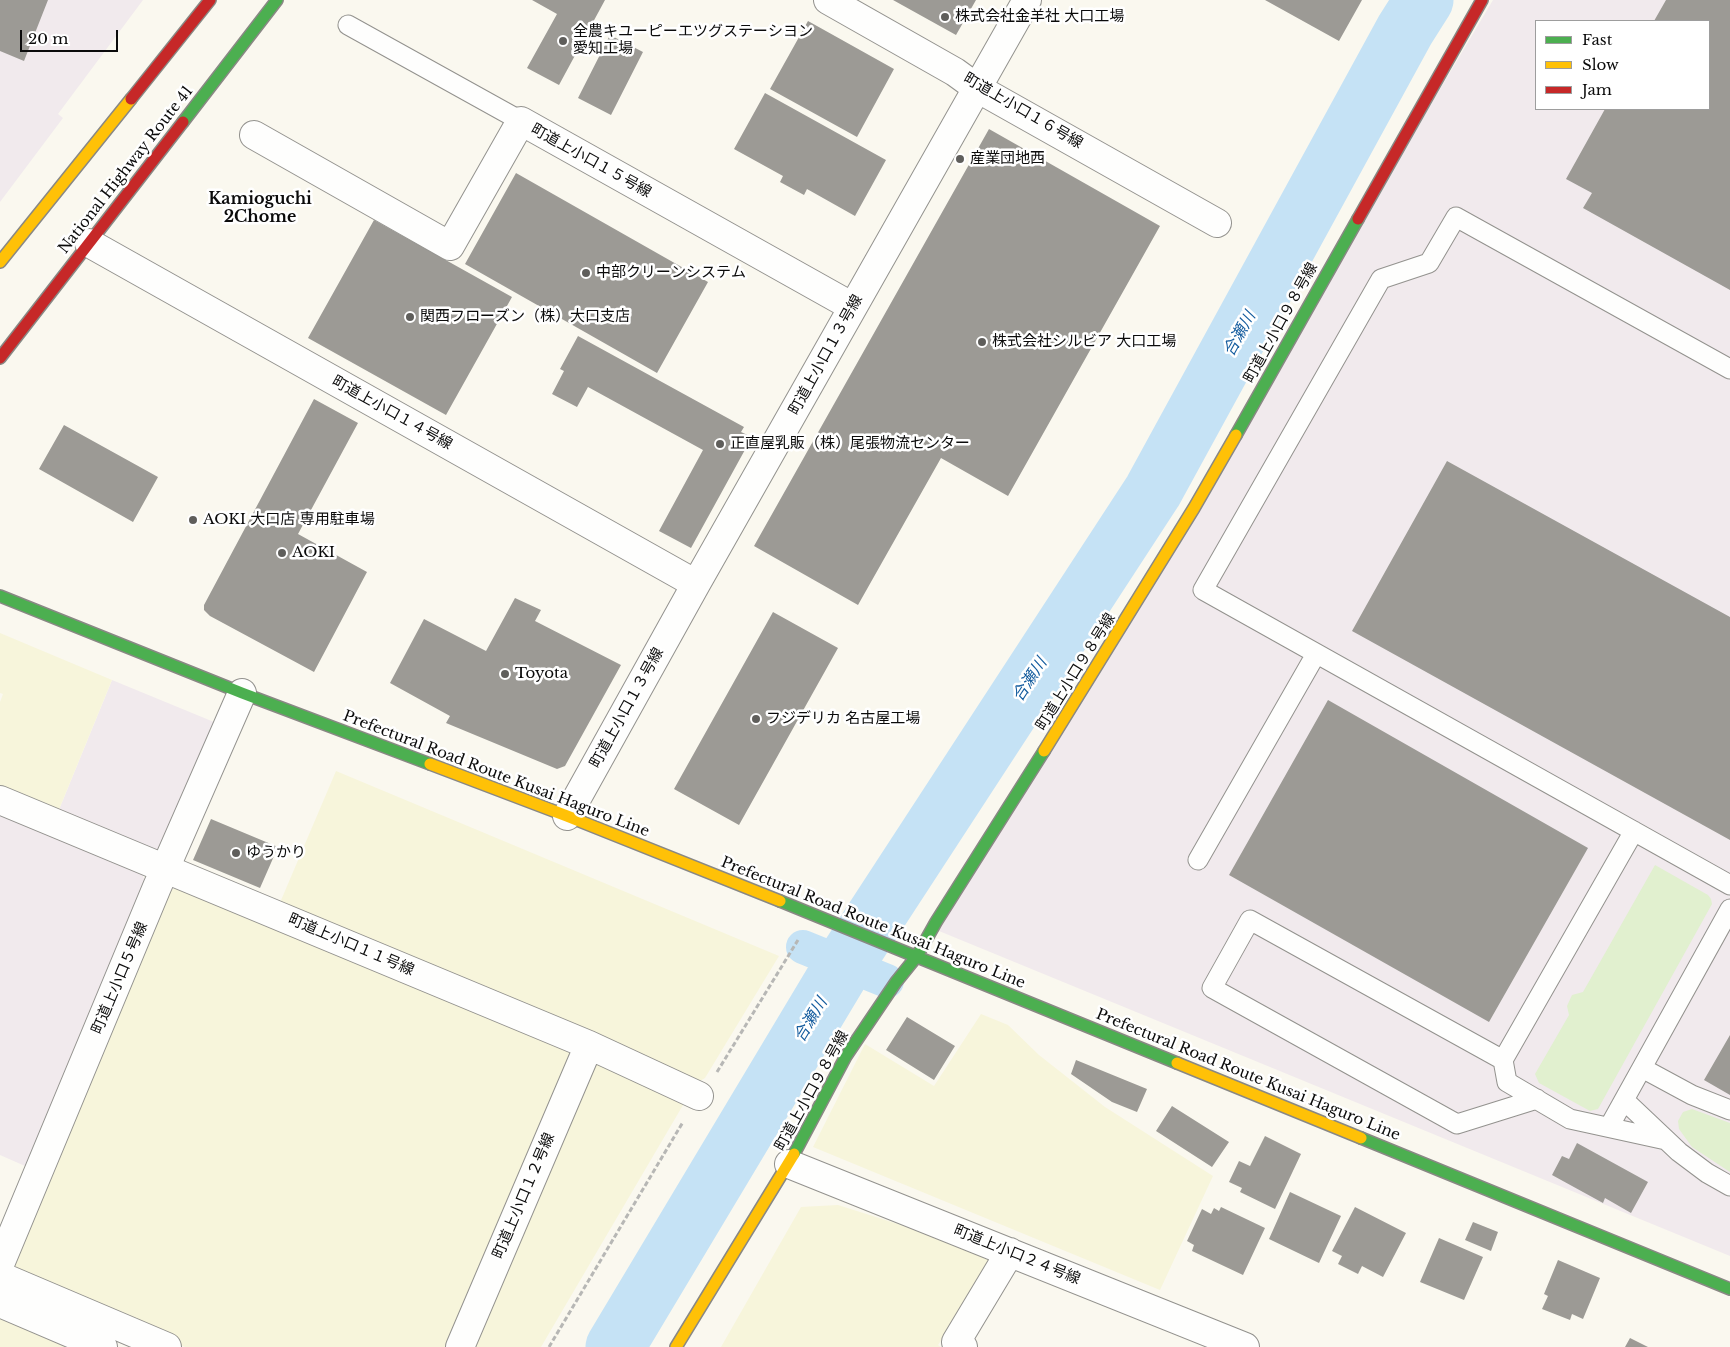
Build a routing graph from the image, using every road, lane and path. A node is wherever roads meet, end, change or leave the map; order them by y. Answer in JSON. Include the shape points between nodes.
{"nodes":[{"id":1,"x":210,"y":0,"type":"edge"},
{"id":2,"x":277,"y":0,"type":"edge"},
{"id":3,"x":828,"y":0,"type":"edge"},
{"id":4,"x":1027,"y":0,"type":"edge"},
{"id":5,"x":1482,"y":0,"type":"edge"},
{"id":6,"x":348,"y":25,"type":"dead end"},
{"id":7,"x":977,"y":88,"type":"junction"},
{"id":8,"x":521,"y":121,"type":"junction"},
{"id":9,"x":254,"y":135,"type":"dead end"},
{"id":10,"x":1217,"y":222,"type":"dead end"},
{"id":11,"x":89,"y":243,"type":"junction"},
{"id":12,"x":3,"y":253,"type":"edge"},
{"id":13,"x":853,"y":307,"type":"junction"},
{"id":14,"x":0,"y":358,"type":"edge"},
{"id":15,"x":1730,"y":369,"type":"edge"},
{"id":16,"x":696,"y":584,"type":"junction"},
{"id":17,"x":0,"y":596,"type":"edge"},
{"id":18,"x":1316,"y":654,"type":"junction"},
{"id":19,"x":242,"y":693,"type":"junction"},
{"id":20,"x":0,"y":800,"type":"edge"},
{"id":21,"x":567,"y":816,"type":"junction"},
{"id":22,"x":1634,"y":831,"type":"junction"},
{"id":23,"x":1198,"y":860,"type":"dead end"},
{"id":24,"x":166,"y":868,"type":"junction"},
{"id":25,"x":1730,"y":885,"type":"edge"},
{"id":26,"x":1730,"y":909,"type":"edge"},
{"id":27,"x":813,"y":914,"type":"junction"},
{"id":28,"x":917,"y":956,"type":"junction"},
{"id":29,"x":589,"y":1045,"type":"junction"},
{"id":30,"x":1503,"y":1060,"type":"junction"},
{"id":31,"x":1642,"y":1068,"type":"junction"},
{"id":32,"x":699,"y":1096,"type":"junction"},
{"id":33,"x":1536,"y":1099,"type":"junction"},
{"id":34,"x":1624,"y":1100,"type":"junction"},
{"id":35,"x":1730,"y":1110,"type":"edge"},
{"id":36,"x":1609,"y":1127,"type":"junction"},
{"id":37,"x":1666,"y":1140,"type":"junction"},
{"id":38,"x":789,"y":1164,"type":"junction"},
{"id":39,"x":1730,"y":1186,"type":"edge"},
{"id":40,"x":1010,"y":1252,"type":"junction"},
{"id":41,"x":0,"y":1264,"type":"edge"},
{"id":42,"x":0,"y":1276,"type":"edge"},
{"id":43,"x":1730,"y":1289,"type":"edge"},
{"id":44,"x":0,"y":1303,"type":"edge"},
{"id":45,"x":103,"y":1347,"type":"edge"},
{"id":46,"x":167,"y":1347,"type":"edge"},
{"id":47,"x":460,"y":1347,"type":"edge"},
{"id":48,"x":549,"y":1347,"type":"edge"},
{"id":49,"x":676,"y":1347,"type":"edge"},
{"id":50,"x":963,"y":1347,"type":"edge"},
{"id":51,"x":1245,"y":1347,"type":"edge"}],
"edges":[{"from":1,"to":12,"type":"main road"},
{"from":2,"to":11,"type":"main road","name":"National Highway Route 41"},
{"from":3,"to":7,"type":"street","name":"町道上小口１６号線","via":[[955,72]]},
{"from":4,"to":7,"type":"street","name":"町道上小口１３号線"},
{"from":5,"to":28,"type":"main road","name":"町道上小口９８号線","via":[[1194,508]]},
{"from":6,"to":8,"type":"lane"},
{"from":7,"to":10,"type":"street","name":"町道上小口１６号線"},
{"from":7,"to":13,"type":"street","name":"町道上小口１３号線"},
{"from":8,"to":9,"type":"street","name":"町道上小口１５号線","via":[[450,246]]},
{"from":8,"to":13,"type":"street","name":"町道上小口１５号線"},
{"from":11,"to":14,"type":"main road","name":"National Highway Route 41"},
{"from":11,"to":16,"type":"street","name":"町道上小口１４号線"},
{"from":13,"to":16,"type":"street","name":"町道上小口１３号線"},
{"from":15,"to":18,"type":"lane","via":[[1456,217],[1429,263],[1381,278],[1203,590]]},
{"from":16,"to":21,"type":"street","name":"町道上小口１３号線"},
{"from":17,"to":19,"type":"main road","name":"Prefectural Road Route Kusai Haguro Line"},
{"from":18,"to":22,"type":"lane"},
{"from":18,"to":23,"type":"lane"},
{"from":19,"to":21,"type":"main road","name":"Prefectural Road Route Kusai Haguro Line"},
{"from":19,"to":24,"type":"street","name":"町道上小口５号線"},
{"from":20,"to":24,"type":"street","name":"町道上小口１１号線"},
{"from":21,"to":27,"type":"main road","name":"Prefectural Road Route Kusai Haguro Line"},
{"from":22,"to":25,"type":"lane"},
{"from":22,"to":30,"type":"lane"},
{"from":24,"to":29,"type":"street","name":"町道上小口１１号線"},
{"from":24,"to":41,"type":"street","name":"町道上小口５号線"},
{"from":26,"to":31,"type":"lane"},
{"from":27,"to":28,"type":"main road","name":"Prefectural Road Route Kusai Haguro Line"},
{"from":27,"to":32,"type":"path","via":[[711,1082]]},
{"from":28,"to":38,"type":"main road","name":"町道上小口９８号線","via":[[846,1056]]},
{"from":28,"to":43,"type":"main road","name":"Prefectural Road Route Kusai Haguro Line"},
{"from":29,"to":32,"type":"street","name":"町道上小口１１号線"},
{"from":29,"to":47,"type":"street","name":"町道上小口１２号線"},
{"from":30,"to":33,"type":"lane","via":[[1507,1082]]},
{"from":30,"to":33,"type":"lane","via":[[1250,920],[1212,988],[1457,1124]]},
{"from":31,"to":34,"type":"lane"},
{"from":31,"to":35,"type":"lane","via":[[1692,1095]]},
{"from":32,"to":48,"type":"path"},
{"from":33,"to":36,"type":"lane","via":[[1570,1118]]},
{"from":34,"to":36,"type":"lane"},
{"from":34,"to":37,"type":"lane"},
{"from":36,"to":37,"type":"lane"},
{"from":37,"to":39,"type":"lane","via":[[1706,1173]]},
{"from":38,"to":40,"type":"street","name":"町道上小口２４号線"},
{"from":38,"to":49,"type":"main road","name":"町道上小口９８号線"},
{"from":40,"to":50,"type":"street","via":[[956,1342]]},
{"from":40,"to":51,"type":"street","name":"町道上小口２４号線"},
{"from":42,"to":46,"type":"street"},
{"from":44,"to":45,"type":"street"}]}
